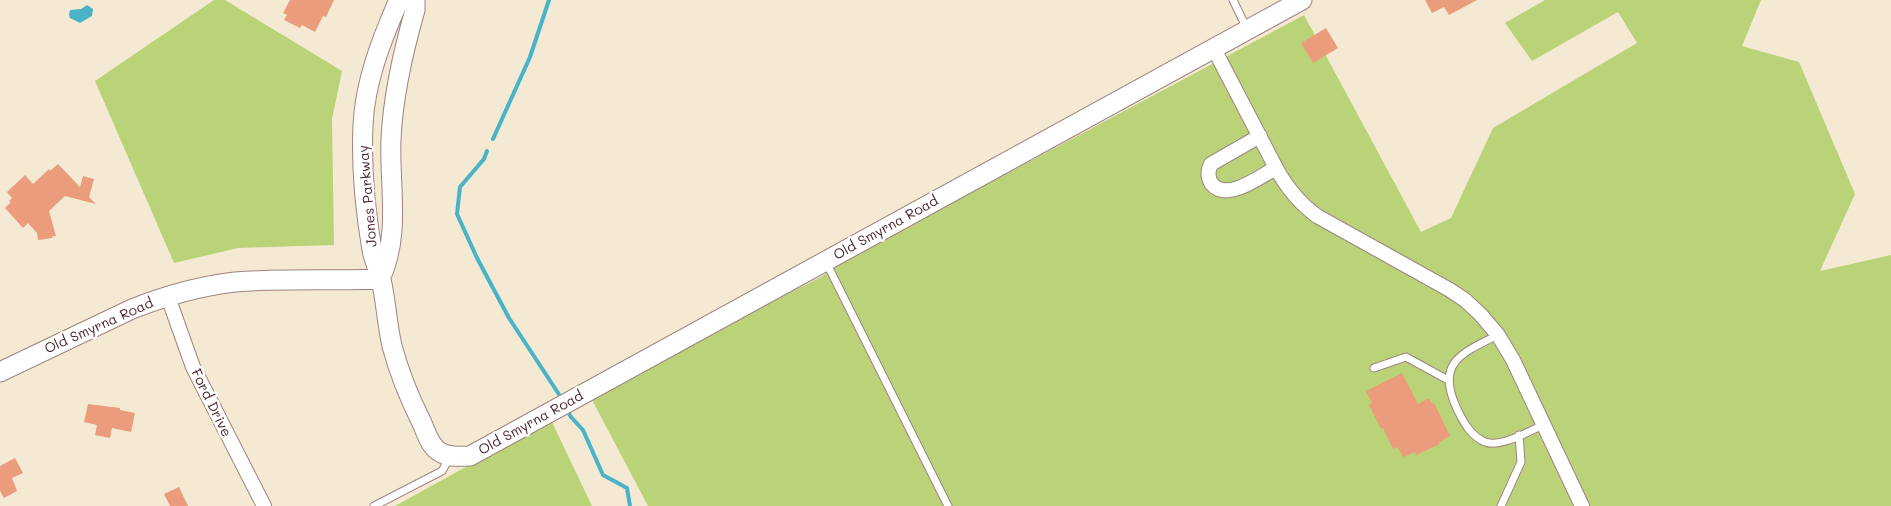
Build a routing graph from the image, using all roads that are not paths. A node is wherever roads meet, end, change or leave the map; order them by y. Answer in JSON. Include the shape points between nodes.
{"nodes":[{"id":1,"x":402,"y":0,"type":"edge"},
{"id":2,"x":415,"y":0,"type":"edge"},
{"id":3,"x":1233,"y":0,"type":"edge"},
{"id":4,"x":1302,"y":0,"type":"edge"},
{"id":5,"x":1248,"y":29,"type":"junction"},
{"id":6,"x":1214,"y":47,"type":"junction"},
{"id":7,"x":1260,"y":136,"type":"junction"},
{"id":8,"x":1276,"y":168,"type":"junction"},
{"id":9,"x":826,"y":261,"type":"junction"},
{"id":10,"x":380,"y":279,"type":"junction"},
{"id":11,"x":168,"y":297,"type":"junction"},
{"id":12,"x":1498,"y":335,"type":"junction"},
{"id":13,"x":1374,"y":368,"type":"dead end"},
{"id":14,"x":0,"y":372,"type":"edge"},
{"id":15,"x":1448,"y":380,"type":"junction"},
{"id":16,"x":1543,"y":425,"type":"junction"},
{"id":17,"x":1519,"y":436,"type":"junction"},
{"id":18,"x":450,"y":456,"type":"junction"},
{"id":19,"x":264,"y":506,"type":"edge"},
{"id":20,"x":374,"y":506,"type":"edge"},
{"id":21,"x":948,"y":506,"type":"edge"},
{"id":22,"x":1501,"y":506,"type":"edge"},
{"id":23,"x":1582,"y":506,"type":"edge"}],
"edges":[{"from":1,"to":10,"type":"street","name":"Jones Parkway","via":[[398,2],[384,34],[366,95],[363,124],[364,186],[372,252]]},
{"from":2,"to":10,"type":"street","name":"Jones Parkway","via":[[398,80],[391,137],[393,238],[389,260]]},
{"from":3,"to":5,"type":"lane"},
{"from":4,"to":5,"type":"street","name":"Old Smyrna Road"},
{"from":5,"to":6,"type":"street","name":"Old Smyrna Road"},
{"from":6,"to":7,"type":"street"},
{"from":6,"to":9,"type":"street","name":"Old Smyrna Road"},
{"from":7,"to":8,"type":"street"},
{"from":7,"to":8,"type":"street","via":[[1214,161],[1208,170],[1210,180],[1220,190],[1231,191]]},
{"from":8,"to":12,"type":"street","via":[[1292,193],[1308,209],[1459,296]]},
{"from":9,"to":18,"type":"street","name":"Old Smyrna Road","via":[[470,456]]},
{"from":9,"to":21,"type":"lane"},
{"from":10,"to":11,"type":"street","name":"Old Smyrna Road","via":[[234,282]]},
{"from":10,"to":18,"type":"street","name":"Jones Parkway","via":[[392,345],[403,381],[431,444]]},
{"from":11,"to":14,"type":"street","name":"Old Smyrna Road","via":[[128,311]]},
{"from":11,"to":19,"type":"street","name":"Ford Drive","via":[[193,367]]},
{"from":12,"to":15,"type":"lane","via":[[1466,350],[1454,363]]},
{"from":12,"to":16,"type":"street"},
{"from":13,"to":15,"type":"lane","via":[[1406,357]]},
{"from":15,"to":17,"type":"lane","via":[[1451,397],[1467,429],[1486,442],[1507,441]]},
{"from":16,"to":17,"type":"lane"},
{"from":16,"to":23,"type":"street"},
{"from":17,"to":22,"type":"lane","via":[[1521,462]]},
{"from":18,"to":20,"type":"lane","via":[[442,471]]}]}
